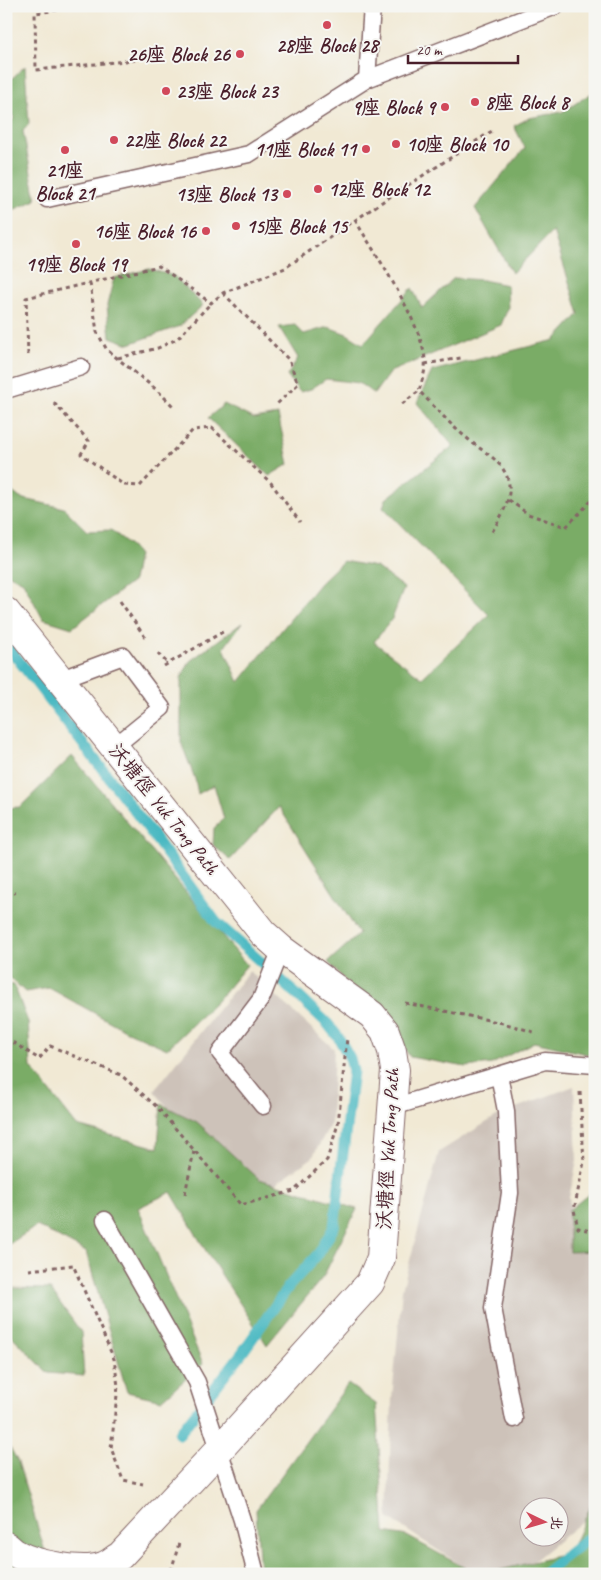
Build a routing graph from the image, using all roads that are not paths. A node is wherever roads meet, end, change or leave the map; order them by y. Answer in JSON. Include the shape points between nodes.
{"nodes":[{"id":1,"x":372,"y":6,"type":"edge"},
{"id":2,"x":556,"y":6,"type":"edge"},
{"id":3,"x":367,"y":79,"type":"junction"},
{"id":4,"x":47,"y":198,"type":"dead end"},
{"id":5,"x":81,"y":367,"type":"dead end"},
{"id":6,"x":6,"y":390,"type":"edge"},
{"id":7,"x":6,"y":612,"type":"edge"},
{"id":8,"x":60,"y":680,"type":"junction"},
{"id":9,"x":114,"y":747,"type":"junction"},
{"id":10,"x":281,"y":949,"type":"junction"},
{"id":11,"x":595,"y":1066,"type":"edge"},
{"id":12,"x":499,"y":1075,"type":"junction"},
{"id":13,"x":263,"y":1106,"type":"dead end"},
{"id":14,"x":393,"y":1107,"type":"junction"},
{"id":15,"x":104,"y":1220,"type":"dead end"},
{"id":16,"x":514,"y":1418,"type":"dead end"},
{"id":17,"x":218,"y":1451,"type":"junction"},
{"id":18,"x":6,"y":1546,"type":"edge"},
{"id":19,"x":256,"y":1574,"type":"edge"}],
"edges":[{"from":1,"to":3,"type":"lane"},
{"from":2,"to":3,"type":"lane"},
{"from":3,"to":4,"type":"lane","via":[[249,154]]},
{"from":5,"to":6,"type":"lane"},
{"from":7,"to":8,"type":"street","name":"沃塘徑 Yuk Tong Path"},
{"from":8,"to":9,"type":"street","name":"沃塘徑 Yuk Tong Path"},
{"from":8,"to":9,"type":"lane","via":[[123,656],[162,708]]},
{"from":9,"to":10,"type":"street","name":"沃塘徑 Yuk Tong Path","via":[[263,933]]},
{"from":10,"to":13,"type":"lane","via":[[261,999],[220,1053]]},
{"from":10,"to":14,"type":"street","name":"沃塘徑 Yuk Tong Path","via":[[352,999],[385,1031],[395,1070]]},
{"from":11,"to":12,"type":"lane","via":[[545,1061]]},
{"from":12,"to":14,"type":"lane"},
{"from":12,"to":16,"type":"lane","via":[[506,1111],[510,1193],[493,1308]]},
{"from":14,"to":17,"type":"street","name":"沃塘徑 Yuk Tong Path","via":[[381,1258],[377,1271],[366,1288]]},
{"from":15,"to":17,"type":"lane","via":[[197,1382]]},
{"from":17,"to":18,"type":"street","name":"沃塘徑 Yuk Tong Path","via":[[120,1556],[102,1566],[67,1568],[33,1560]]},
{"from":17,"to":19,"type":"lane","via":[[237,1504]]}]}
